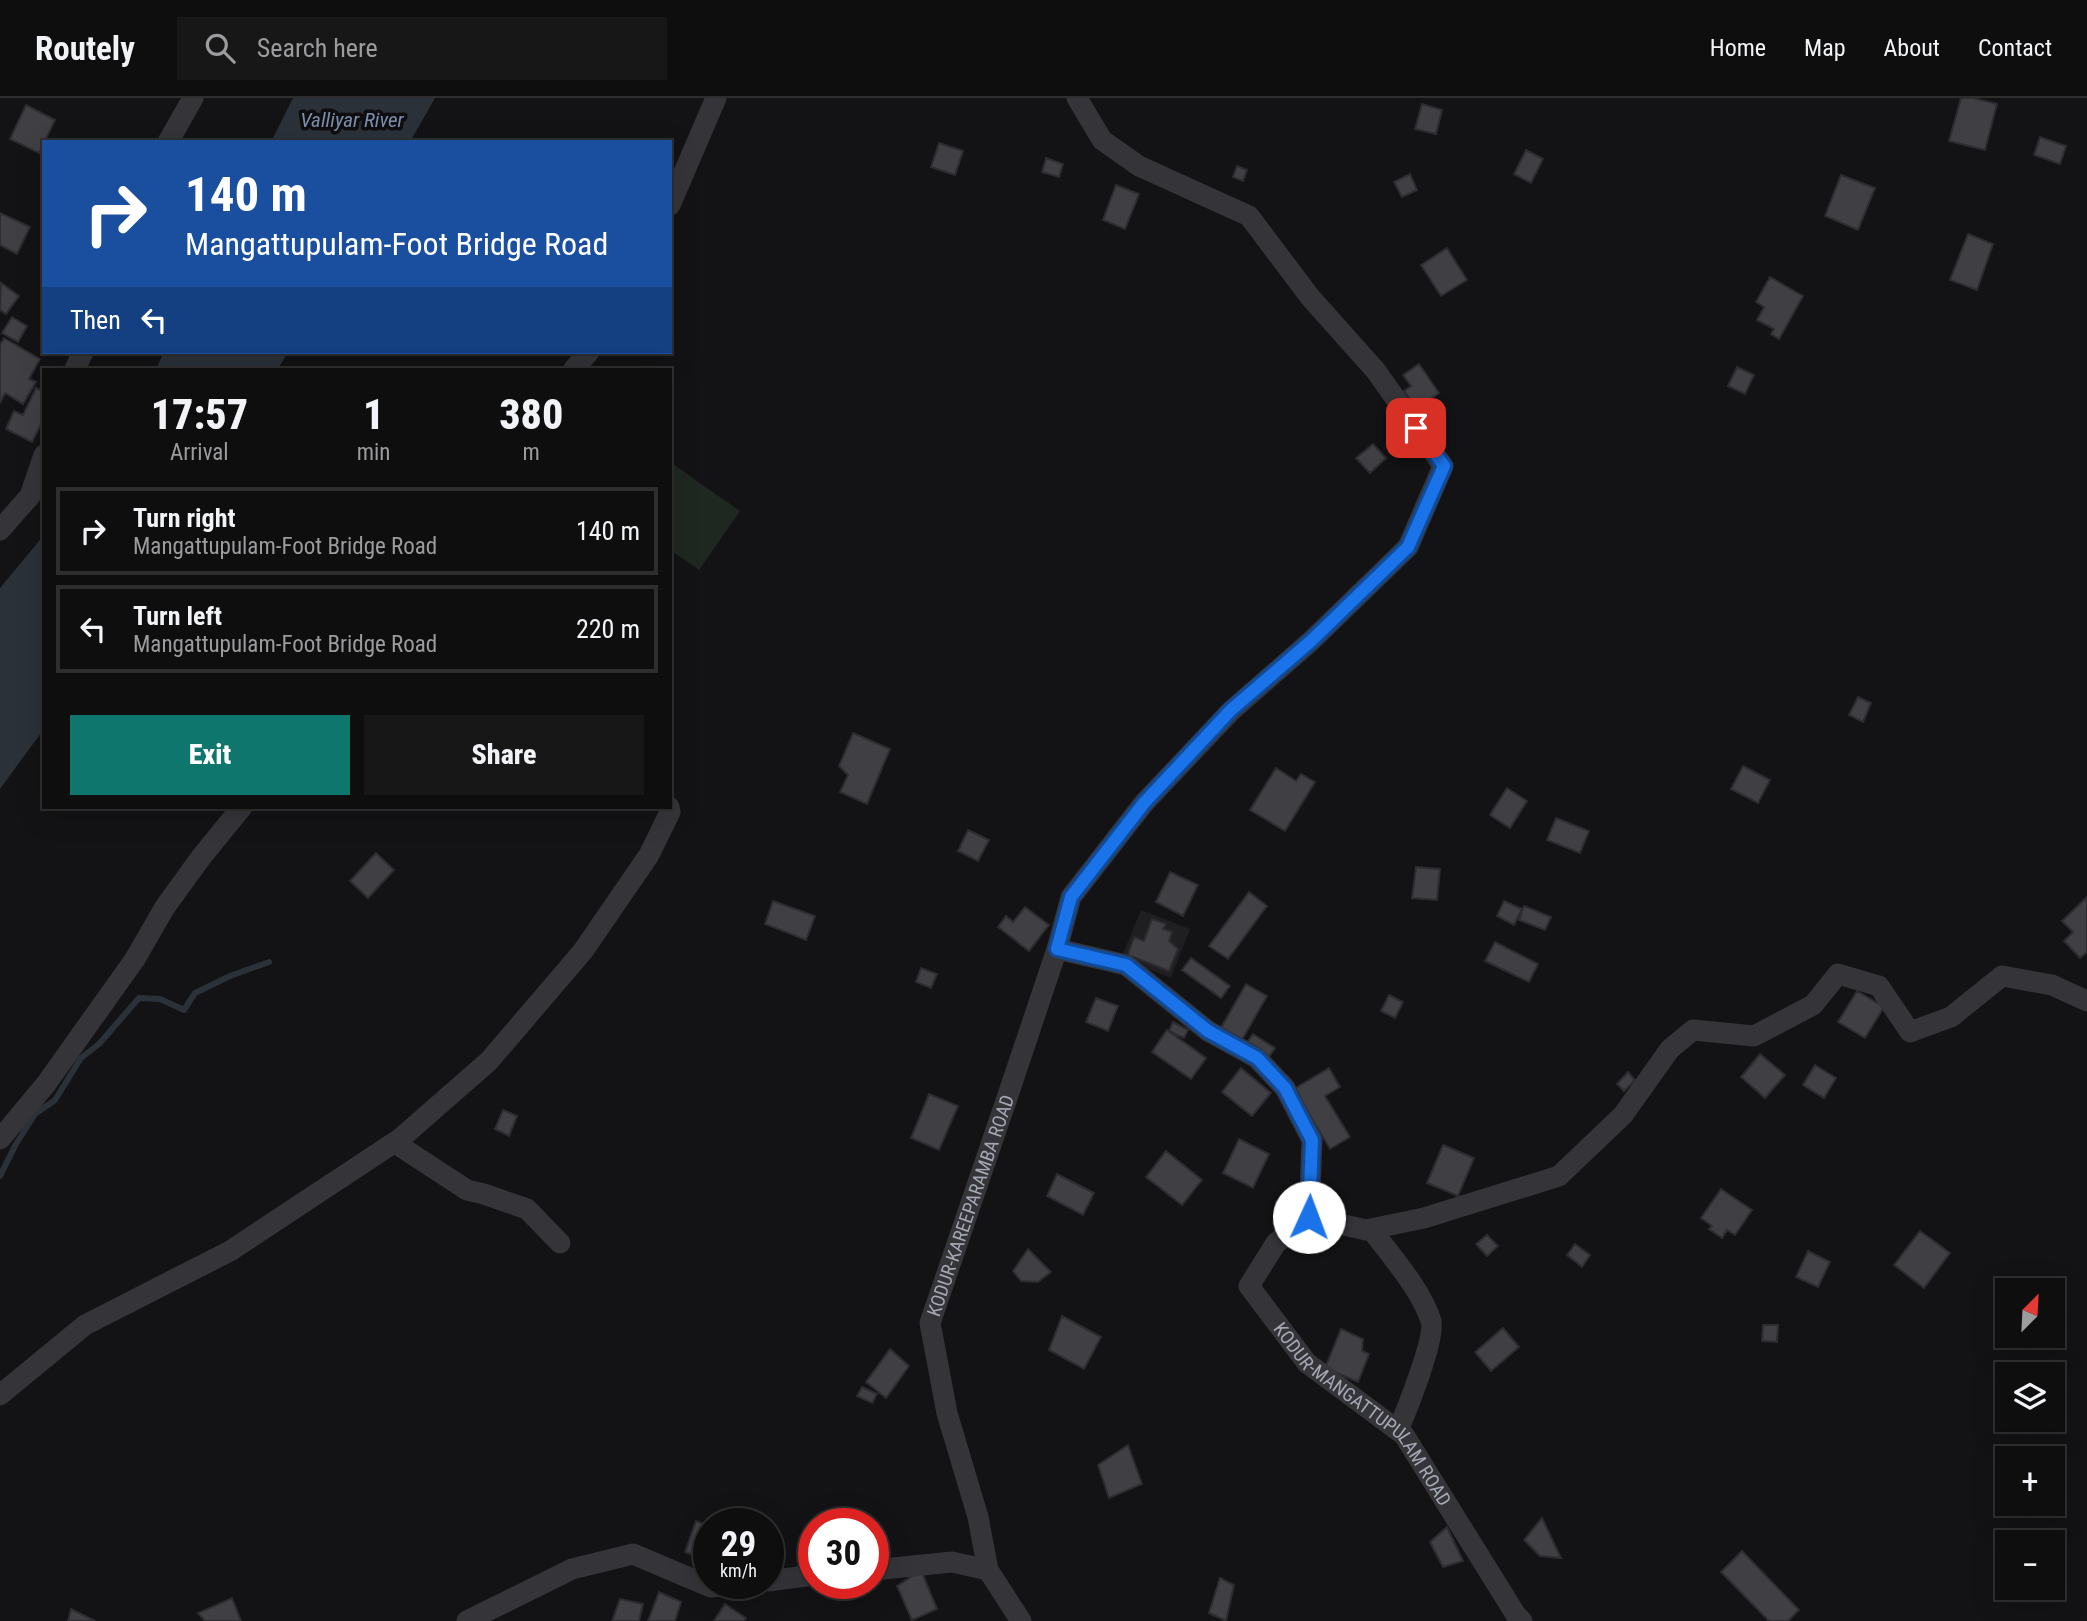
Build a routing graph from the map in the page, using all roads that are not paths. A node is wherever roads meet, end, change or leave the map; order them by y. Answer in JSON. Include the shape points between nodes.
{"nodes":[{"id":1,"x":193,"y":98,"type":"edge"},
{"id":2,"x":716,"y":98,"type":"edge"},
{"id":3,"x":1077,"y":98,"type":"edge"},
{"id":4,"x":170,"y":140,"type":"edge"},
{"id":5,"x":672,"y":200,"type":"edge"},
{"id":6,"x":587,"y":354,"type":"edge"},
{"id":7,"x":575,"y":368,"type":"edge"},
{"id":8,"x":42,"y":461,"type":"edge"},
{"id":9,"x":0,"y":530,"type":"edge"},
{"id":10,"x":240,"y":809,"type":"edge"},
{"id":11,"x":669,"y":809,"type":"edge"},
{"id":12,"x":1057,"y":949,"type":"junction"},
{"id":13,"x":2087,"y":1001,"type":"edge"},
{"id":14,"x":0,"y":1139,"type":"edge"},
{"id":15,"x":395,"y":1143,"type":"junction"},
{"id":16,"x":1309,"y":1217,"type":"junction"},
{"id":17,"x":1371,"y":1228,"type":"junction"},
{"id":18,"x":560,"y":1242,"type":"dead end"},
{"id":19,"x":0,"y":1395,"type":"edge"},
{"id":20,"x":1398,"y":1430,"type":"junction"},
{"id":21,"x":889,"y":1568,"type":"edge"},
{"id":22,"x":988,"y":1570,"type":"junction"},
{"id":23,"x":693,"y":1579,"type":"edge"},
{"id":24,"x":467,"y":1621,"type":"edge"},
{"id":25,"x":1021,"y":1621,"type":"edge"},
{"id":26,"x":1522,"y":1621,"type":"edge"}],
"edges":[{"from":1,"to":4,"type":"street"},
{"from":2,"to":5,"type":"street"},
{"from":3,"to":12,"type":"street","name":"KODUR-KAREEPARAMBA ROAD","via":[[1102,140],[1139,166],[1249,216],[1310,297],[1373,368],[1444,466],[1408,547],[1231,710],[1144,803],[1071,897]]},
{"from":6,"to":7,"type":"street"},
{"from":8,"to":9,"type":"street","via":[[30,496]]},
{"from":10,"to":14,"type":"street","via":[[165,907],[135,959],[46,1084]]},
{"from":11,"to":15,"type":"street","via":[[649,855],[583,950],[489,1061]]},
{"from":12,"to":16,"type":"street","via":[[1126,965],[1208,1031],[1257,1058],[1285,1088],[1312,1140]]},
{"from":12,"to":22,"type":"street","name":"KODUR-KAREEPARAMBA ROAD","via":[[930,1323],[947,1413],[978,1517]]},
{"from":13,"to":17,"type":"street","via":[[2052,985],[2002,976],[1951,1017],[1910,1032],[1879,986],[1838,974],[1813,1004],[1754,1036],[1693,1030],[1670,1049],[1623,1115],[1559,1176],[1424,1217]]},
{"from":15,"to":18,"type":"street","via":[[467,1190],[527,1209]]},
{"from":15,"to":19,"type":"street","via":[[230,1251],[85,1325]]},
{"from":16,"to":17,"type":"street"},
{"from":16,"to":20,"type":"street","name":"KODUR-MANGATTUPULAM ROAD","via":[[1276,1243],[1249,1286],[1307,1363]]},
{"from":17,"to":20,"type":"street","via":[[1418,1294],[1432,1324],[1417,1384]]},
{"from":20,"to":26,"type":"street","name":"KODUR-MANGATTUPULAM ROAD"},
{"from":21,"to":22,"type":"street","via":[[952,1562]]},
{"from":22,"to":25,"type":"street","name":"KODUR-KAREEPARAMBA ROAD"},
{"from":23,"to":24,"type":"street","via":[[633,1554],[572,1569]]}]}
